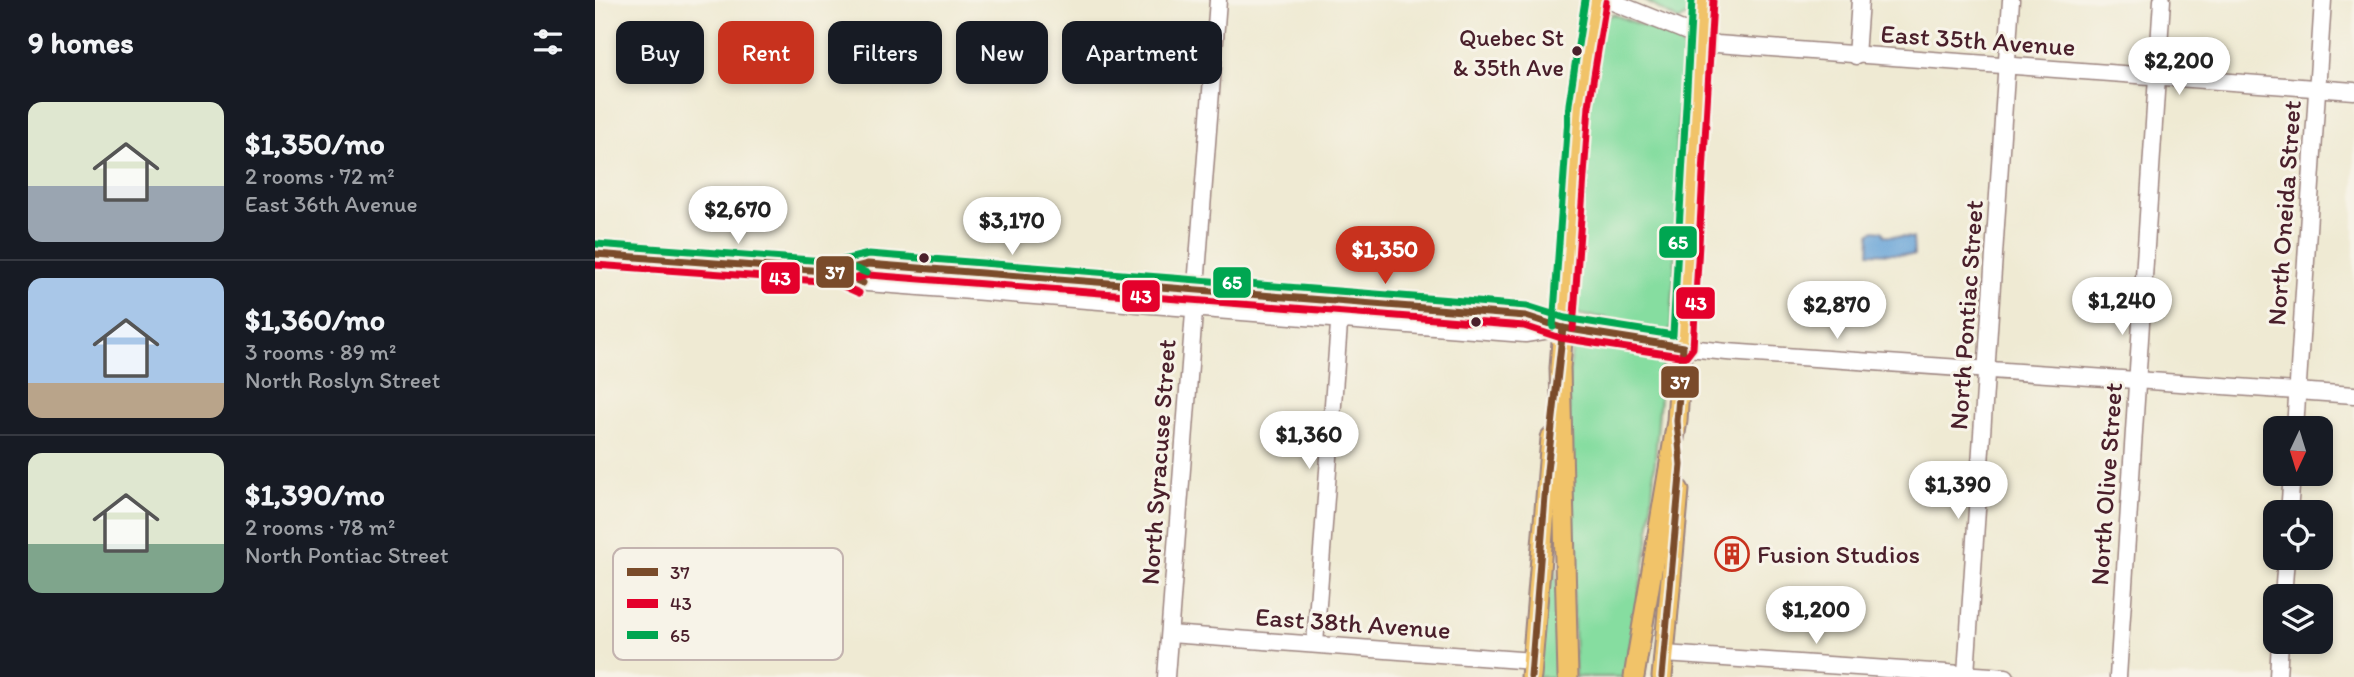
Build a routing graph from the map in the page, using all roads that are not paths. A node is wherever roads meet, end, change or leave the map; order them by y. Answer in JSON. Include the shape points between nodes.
{"nodes":[{"id":1,"x":1218,"y":0,"type":"edge"},
{"id":2,"x":1596,"y":0,"type":"edge"},
{"id":3,"x":1608,"y":0,"type":"edge"},
{"id":4,"x":1703,"y":0,"type":"edge"},
{"id":5,"x":1860,"y":0,"type":"edge"},
{"id":6,"x":2011,"y":0,"type":"edge"},
{"id":7,"x":2162,"y":0,"type":"edge"},
{"id":8,"x":2323,"y":0,"type":"edge"},
{"id":9,"x":1700,"y":39,"type":"junction"},
{"id":10,"x":1856,"y":56,"type":"junction"},
{"id":11,"x":2007,"y":67,"type":"junction"},
{"id":12,"x":2157,"y":77,"type":"junction"},
{"id":13,"x":2317,"y":88,"type":"junction"},
{"id":14,"x":2354,"y":90,"type":"edge"},
{"id":15,"x":595,"y":254,"type":"edge"},
{"id":16,"x":837,"y":272,"type":"junction"},
{"id":17,"x":1196,"y":290,"type":"junction"},
{"id":18,"x":1341,"y":301,"type":"junction"},
{"id":19,"x":1195,"y":308,"type":"junction"},
{"id":20,"x":1339,"y":319,"type":"junction"},
{"id":21,"x":1563,"y":328,"type":"junction"},
{"id":22,"x":1683,"y":347,"type":"junction"},
{"id":23,"x":1560,"y":368,"type":"junction"},
{"id":24,"x":1987,"y":370,"type":"junction"},
{"id":25,"x":2138,"y":380,"type":"junction"},
{"id":26,"x":2297,"y":391,"type":"junction"},
{"id":27,"x":2354,"y":395,"type":"edge"},
{"id":28,"x":2296,"y":416,"type":"edge"},
{"id":29,"x":1677,"y":421,"type":"junction"},
{"id":30,"x":1170,"y":634,"type":"junction"},
{"id":31,"x":1315,"y":645,"type":"junction"},
{"id":32,"x":1664,"y":654,"type":"junction"},
{"id":33,"x":2279,"y":654,"type":"edge"},
{"id":34,"x":1532,"y":669,"type":"edge"},
{"id":35,"x":1799,"y":670,"type":"edge"},
{"id":36,"x":1966,"y":674,"type":"junction"},
{"id":37,"x":1933,"y":675,"type":"edge"},
{"id":38,"x":1166,"y":677,"type":"edge"},
{"id":39,"x":1568,"y":677,"type":"edge"},
{"id":40,"x":1634,"y":677,"type":"edge"},
{"id":41,"x":1662,"y":677,"type":"edge"},
{"id":42,"x":2006,"y":677,"type":"edge"},
{"id":43,"x":2118,"y":677,"type":"edge"},
{"id":44,"x":2278,"y":677,"type":"edge"}],
"edges":[{"from":1,"to":17,"type":"street","name":"North Syracuse Street"},
{"from":2,"to":21,"type":"main road","via":[[1579,105]]},
{"from":3,"to":9,"type":"street","name":"East 35th Avenue"},
{"from":4,"to":9,"type":"main road"},
{"from":5,"to":10,"type":"street"},
{"from":6,"to":11,"type":"street","name":"North Pontiac Street"},
{"from":7,"to":12,"type":"street","name":"North Olive Street"},
{"from":8,"to":13,"type":"street","name":"North Oneida Street"},
{"from":9,"to":10,"type":"street","name":"East 35th Avenue"},
{"from":9,"to":22,"type":"main road"},
{"from":10,"to":11,"type":"street","name":"East 35th Avenue"},
{"from":11,"to":12,"type":"street","name":"East 35th Avenue"},
{"from":11,"to":24,"type":"street","name":"North Pontiac Street"},
{"from":12,"to":13,"type":"street","name":"East 35th Avenue"},
{"from":12,"to":25,"type":"street","name":"North Olive Street"},
{"from":13,"to":14,"type":"street","name":"East 35th Avenue"},
{"from":13,"to":26,"type":"street","name":"North Oneida Street"},
{"from":15,"to":16,"type":"street"},
{"from":16,"to":17,"type":"street","via":[[868,264]]},
{"from":16,"to":19,"type":"street","via":[[867,283]]},
{"from":17,"to":18,"type":"street"},
{"from":17,"to":19,"type":"street","name":"North Syracuse Street"},
{"from":18,"to":20,"type":"street"},
{"from":18,"to":21,"type":"street","via":[[1525,316]]},
{"from":19,"to":20,"type":"street"},
{"from":19,"to":30,"type":"street","name":"North Syracuse Street"},
{"from":20,"to":21,"type":"street","via":[[1525,334]]},
{"from":20,"to":31,"type":"street"},
{"from":21,"to":22,"type":"street"},
{"from":21,"to":23,"type":"main road"},
{"from":22,"to":24,"type":"street"},
{"from":22,"to":29,"type":"main road"},
{"from":23,"to":34,"type":"main road"},
{"from":23,"to":39,"type":"main road"},
{"from":24,"to":25,"type":"street"},
{"from":24,"to":36,"type":"street","name":"North Pontiac Street"},
{"from":25,"to":26,"type":"street"},
{"from":25,"to":43,"type":"street","name":"North Olive Street"},
{"from":26,"to":27,"type":"street"},
{"from":26,"to":28,"type":"street","name":"North Oneida Street"},
{"from":29,"to":32,"type":"main road","via":[[1681,465]]},
{"from":29,"to":40,"type":"main road"},
{"from":30,"to":31,"type":"street","name":"East 38th Avenue"},
{"from":30,"to":38,"type":"street","name":"North Syracuse Street"},
{"from":31,"to":34,"type":"street","name":"East 38th Avenue"},
{"from":32,"to":35,"type":"street"},
{"from":32,"to":41,"type":"main road"},
{"from":33,"to":44,"type":"street"},
{"from":35,"to":37,"type":"street"},
{"from":36,"to":37,"type":"street"},
{"from":36,"to":42,"type":"street"}]}
